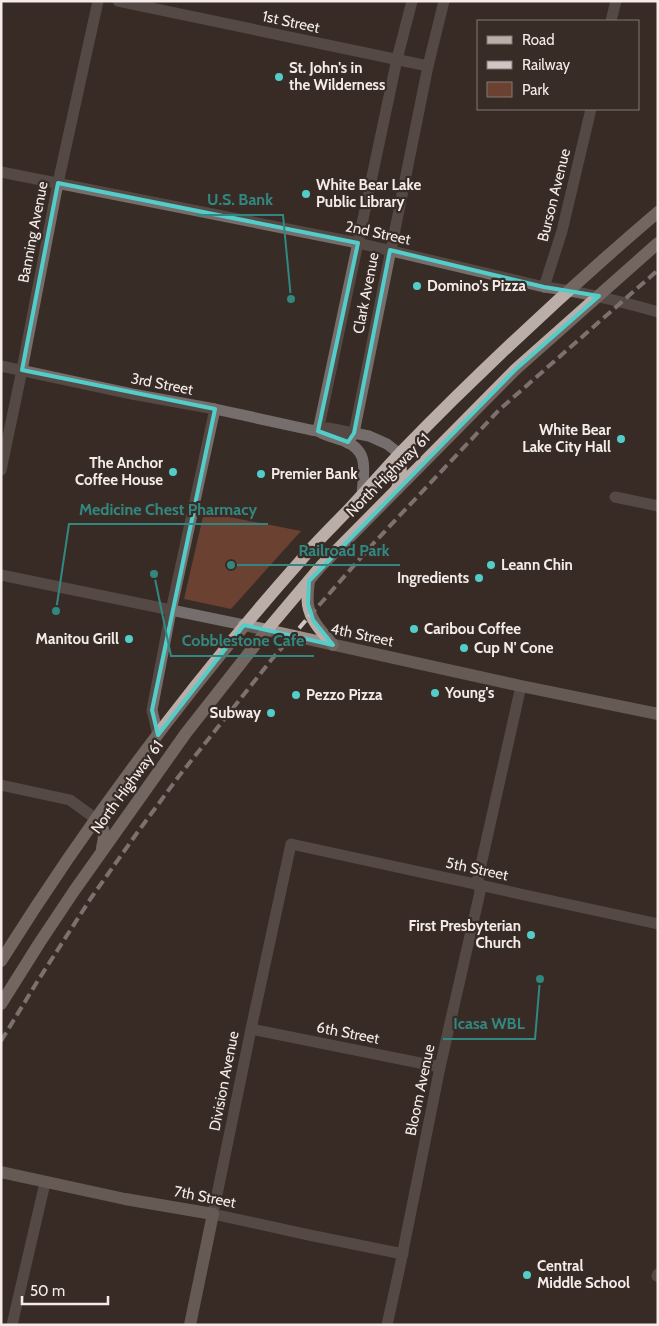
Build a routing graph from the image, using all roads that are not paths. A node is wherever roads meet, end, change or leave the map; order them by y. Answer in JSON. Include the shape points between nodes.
{"nodes":[{"id":1,"x":98,"y":1,"type":"edge"},
{"id":2,"x":118,"y":1,"type":"edge"},
{"id":3,"x":412,"y":1,"type":"edge"},
{"id":4,"x":444,"y":1,"type":"edge"},
{"id":5,"x":616,"y":1,"type":"edge"},
{"id":6,"x":611,"y":20,"type":"edge"},
{"id":7,"x":397,"y":60,"type":"junction"},
{"id":8,"x":428,"y":66,"type":"junction"},
{"id":9,"x":591,"y":110,"type":"edge"},
{"id":10,"x":1,"y":172,"type":"edge"},
{"id":11,"x":58,"y":183,"type":"junction"},
{"id":12,"x":658,"y":212,"type":"edge"},
{"id":13,"x":358,"y":243,"type":"junction"},
{"id":14,"x":658,"y":243,"type":"edge"},
{"id":15,"x":390,"y":250,"type":"junction"},
{"id":16,"x":544,"y":287,"type":"junction"},
{"id":17,"x":569,"y":290,"type":"junction"},
{"id":18,"x":598,"y":296,"type":"junction"},
{"id":19,"x":658,"y":312,"type":"edge"},
{"id":20,"x":1,"y":366,"type":"edge"},
{"id":21,"x":22,"y":370,"type":"junction"},
{"id":22,"x":215,"y":409,"type":"junction"},
{"id":23,"x":318,"y":430,"type":"junction"},
{"id":24,"x":351,"y":438,"type":"junction"},
{"id":25,"x":400,"y":454,"type":"junction"},
{"id":26,"x":1,"y":470,"type":"edge"},
{"id":27,"x":397,"y":489,"type":"junction"},
{"id":28,"x":362,"y":495,"type":"junction"},
{"id":29,"x":615,"y":497,"type":"dead end"},
{"id":30,"x":658,"y":506,"type":"edge"},
{"id":31,"x":1,"y":575,"type":"edge"},
{"id":32,"x":309,"y":581,"type":"junction"},
{"id":33,"x":171,"y":610,"type":"junction"},
{"id":34,"x":244,"y":625,"type":"junction"},
{"id":35,"x":267,"y":630,"type":"junction"},
{"id":36,"x":333,"y":645,"type":"junction"},
{"id":37,"x":521,"y":686,"type":"junction"},
{"id":38,"x":658,"y":714,"type":"edge"},
{"id":39,"x":158,"y":735,"type":"junction"},
{"id":40,"x":1,"y":786,"type":"edge"},
{"id":41,"x":96,"y":819,"type":"junction"},
{"id":42,"x":291,"y":844,"type":"joint"},
{"id":43,"x":101,"y":852,"type":"junction"},
{"id":44,"x":480,"y":885,"type":"junction"},
{"id":45,"x":658,"y":924,"type":"edge"},
{"id":46,"x":1,"y":961,"type":"edge"},
{"id":47,"x":1,"y":1004,"type":"edge"},
{"id":48,"x":250,"y":1029,"type":"junction"},
{"id":49,"x":440,"y":1067,"type":"junction"},
{"id":50,"x":1,"y":1172,"type":"edge"},
{"id":51,"x":45,"y":1183,"type":"junction"},
{"id":52,"x":213,"y":1214,"type":"junction"},
{"id":53,"x":402,"y":1254,"type":"junction"},
{"id":54,"x":12,"y":1325,"type":"edge"},
{"id":55,"x":190,"y":1325,"type":"edge"},
{"id":56,"x":387,"y":1325,"type":"edge"}],
"edges":[{"from":1,"to":11,"type":"street","name":"Banning Avenue"},
{"from":2,"to":7,"type":"street","name":"1st Street"},
{"from":3,"to":7,"type":"street","name":"Clark Avenue"},
{"from":4,"to":8,"type":"street","name":"Clark Avenue"},
{"from":5,"to":6,"type":"street"},
{"from":7,"to":8,"type":"street","name":"1st Street"},
{"from":7,"to":13,"type":"street","name":"Clark Avenue"},
{"from":8,"to":15,"type":"street","name":"Clark Avenue"},
{"from":9,"to":16,"type":"street","name":"Burson Avenue","via":[[562,231]]},
{"from":10,"to":11,"type":"street","name":"2nd Street"},
{"from":11,"to":13,"type":"street","name":"2nd Street"},
{"from":11,"to":21,"type":"street","name":"Banning Avenue"},
{"from":12,"to":17,"type":"main road","name":"North Highway 61"},
{"from":13,"to":15,"type":"street","name":"2nd Street"},
{"from":13,"to":23,"type":"street","name":"Clark Avenue"},
{"from":14,"to":18,"type":"main road","name":"North Highway 61"},
{"from":15,"to":16,"type":"street","name":"2nd Street"},
{"from":15,"to":24,"type":"street","name":"Clark Avenue"},
{"from":16,"to":17,"type":"street","name":"2nd Street"},
{"from":17,"to":18,"type":"street","name":"2nd Street"},
{"from":17,"to":25,"type":"main road","name":"North Highway 61"},
{"from":18,"to":19,"type":"street","name":"2nd Street"},
{"from":18,"to":27,"type":"main road","name":"North Highway 61","via":[[516,369]]},
{"from":20,"to":21,"type":"street","name":"3rd Street"},
{"from":21,"to":22,"type":"street","name":"3rd Street"},
{"from":21,"to":26,"type":"street","name":"Banning Avenue"},
{"from":22,"to":23,"type":"street","name":"3rd Street"},
{"from":22,"to":33,"type":"street"},
{"from":23,"to":24,"type":"street","name":"3rd Street","via":[[328,428]]},
{"from":24,"to":25,"type":"street","name":"3rd Street","via":[[369,436],[388,444]]},
{"from":24,"to":28,"type":"street","via":[[364,460]]},
{"from":25,"to":27,"type":"main road","via":[[401,474]]},
{"from":25,"to":28,"type":"main road","name":"North Highway 61"},
{"from":27,"to":32,"type":"main road","name":"North Highway 61"},
{"from":28,"to":34,"type":"main road","name":"North Highway 61"},
{"from":29,"to":30,"type":"street"},
{"from":31,"to":33,"type":"street","name":"4th Street"},
{"from":32,"to":35,"type":"main road","name":"North Highway 61"},
{"from":32,"to":36,"type":"main road","via":[[308,604],[313,620]]},
{"from":33,"to":34,"type":"street","name":"4th Street"},
{"from":33,"to":39,"type":"street","via":[[152,710]]},
{"from":34,"to":35,"type":"street","name":"4th Street"},
{"from":34,"to":39,"type":"main road","name":"North Highway 61"},
{"from":35,"to":36,"type":"street","name":"4th Street"},
{"from":35,"to":43,"type":"main road","name":"North Highway 61","via":[[186,733]]},
{"from":36,"to":37,"type":"street","name":"4th Street"},
{"from":37,"to":38,"type":"street","name":"4th Street"},
{"from":37,"to":44,"type":"street","name":"Bloom Avenue","via":[[478,878]]},
{"from":39,"to":41,"type":"main road","name":"North Highway 61"},
{"from":40,"to":41,"type":"street","via":[[70,800]]},
{"from":41,"to":43,"type":"main road","via":[[103,826],[105,835]]},
{"from":41,"to":46,"type":"main road","name":"North Highway 61"},
{"from":42,"to":44,"type":"street","name":"5th Street"},
{"from":42,"to":48,"type":"street","name":"Division Avenue"},
{"from":43,"to":47,"type":"main road","name":"North Highway 61"},
{"from":44,"to":45,"type":"street","name":"5th Street"},
{"from":44,"to":49,"type":"street","name":"Bloom Avenue"},
{"from":48,"to":49,"type":"street","name":"6th Street"},
{"from":48,"to":52,"type":"street","name":"Division Avenue"},
{"from":49,"to":53,"type":"street","name":"Bloom Avenue"},
{"from":50,"to":51,"type":"street","name":"7th Street"},
{"from":51,"to":52,"type":"street","name":"7th Street"},
{"from":51,"to":54,"type":"street"},
{"from":52,"to":53,"type":"street","name":"7th Street"},
{"from":52,"to":55,"type":"street","name":"Division Avenue"},
{"from":53,"to":56,"type":"street","name":"Bloom Avenue"}]}
